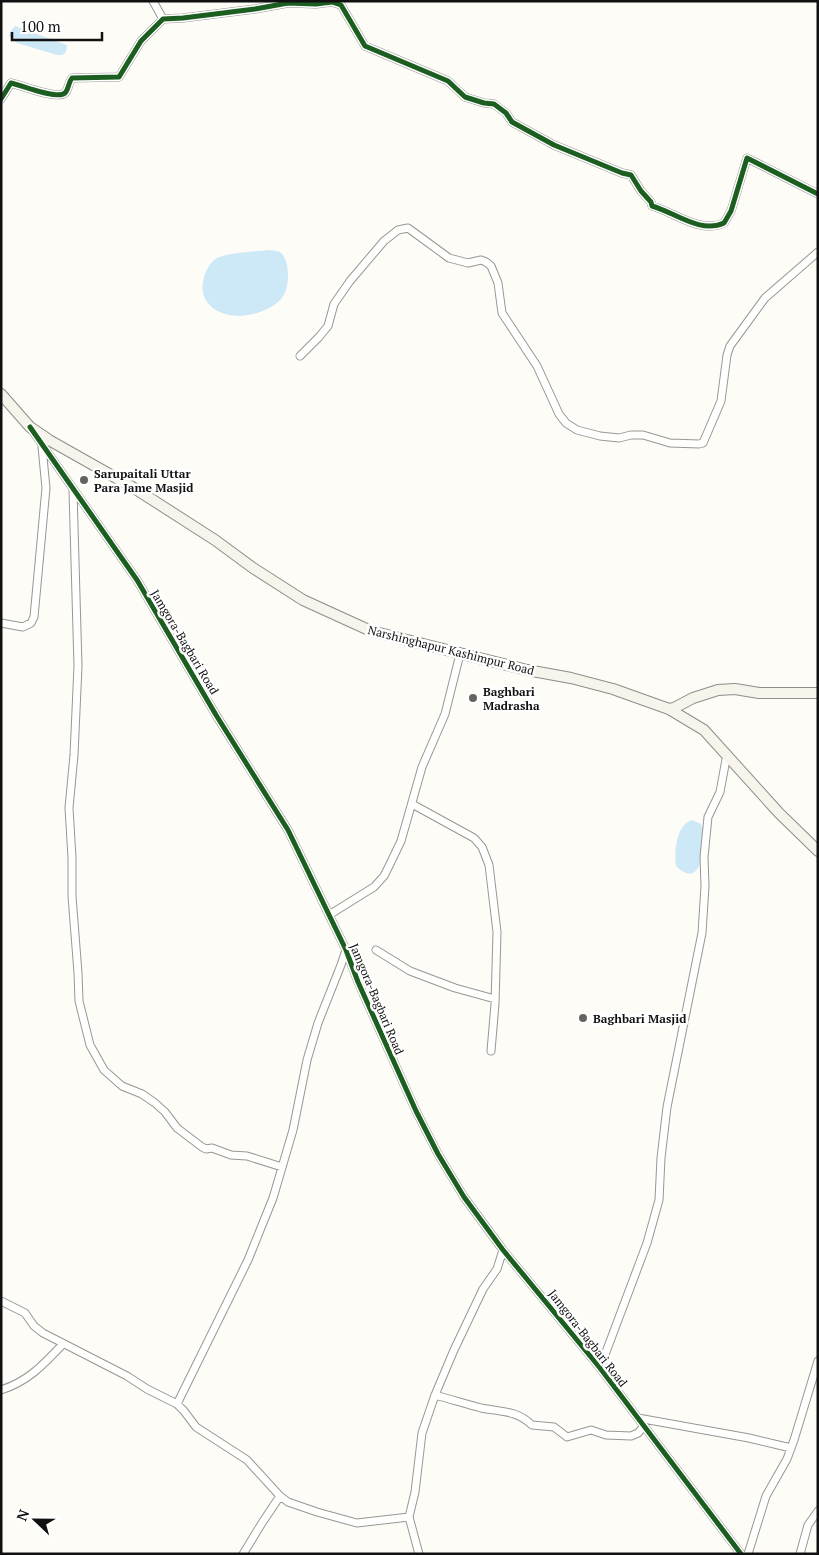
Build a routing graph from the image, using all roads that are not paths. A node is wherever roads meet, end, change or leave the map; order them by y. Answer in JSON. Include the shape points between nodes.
{"nodes":[{"id":1,"x":153,"y":1,"type":"edge"},
{"id":2,"x":338,"y":2,"type":"edge"},
{"id":3,"x":163,"y":18,"type":"junction"},
{"id":4,"x":1,"y":99,"type":"edge"},
{"id":5,"x":818,"y":194,"type":"edge"},
{"id":6,"x":818,"y":252,"type":"edge"},
{"id":7,"x":300,"y":356,"type":"dead end"},
{"id":8,"x":1,"y":394,"type":"edge"},
{"id":9,"x":30,"y":427,"type":"junction"},
{"id":10,"x":42,"y":446,"type":"junction"},
{"id":11,"x":73,"y":489,"type":"junction"},
{"id":12,"x":1,"y":624,"type":"edge"},
{"id":13,"x":460,"y":654,"type":"junction"},
{"id":14,"x":818,"y":693,"type":"edge"},
{"id":15,"x":669,"y":709,"type":"junction"},
{"id":16,"x":727,"y":754,"type":"junction"},
{"id":17,"x":412,"y":804,"type":"junction"},
{"id":18,"x":818,"y":851,"type":"edge"},
{"id":19,"x":329,"y":914,"type":"junction"},
{"id":20,"x":346,"y":950,"type":"junction"},
{"id":21,"x":376,"y":950,"type":"dead end"},
{"id":22,"x":495,"y":998,"type":"junction"},
{"id":23,"x":491,"y":1051,"type":"dead end"},
{"id":24,"x":282,"y":1167,"type":"junction"},
{"id":25,"x":503,"y":1250,"type":"junction"},
{"id":26,"x":1,"y":1301,"type":"edge"},
{"id":27,"x":63,"y":1344,"type":"junction"},
{"id":28,"x":818,"y":1361,"type":"edge"},
{"id":29,"x":600,"y":1368,"type":"junction"},
{"id":30,"x":1,"y":1390,"type":"edge"},
{"id":31,"x":435,"y":1395,"type":"junction"},
{"id":32,"x":177,"y":1404,"type":"junction"},
{"id":33,"x":638,"y":1418,"type":"junction"},
{"id":34,"x":644,"y":1426,"type":"junction"},
{"id":35,"x":791,"y":1448,"type":"junction"},
{"id":36,"x":280,"y":1496,"type":"junction"},
{"id":37,"x":818,"y":1511,"type":"edge"},
{"id":38,"x":409,"y":1517,"type":"junction"},
{"id":39,"x":243,"y":1554,"type":"edge"},
{"id":40,"x":419,"y":1554,"type":"edge"},
{"id":41,"x":741,"y":1554,"type":"edge"},
{"id":42,"x":748,"y":1554,"type":"edge"},
{"id":43,"x":800,"y":1554,"type":"edge"}],
"edges":[{"from":1,"to":3,"type":"street"},
{"from":2,"to":3,"type":"street","via":[[288,2],[255,9]]},
{"from":2,"to":5,"type":"street","via":[[365,46],[448,81],[465,96],[494,104],[512,122],[554,146],[631,175],[652,206],[689,221],[702,226],[724,223],[747,158]]},
{"from":3,"to":4,"type":"street","via":[[141,41],[119,77],[73,78],[64,94],[55,95],[11,83]]},
{"from":6,"to":7,"type":"street","via":[[766,298],[730,346],[721,401],[703,443],[699,444],[670,442],[643,435],[600,436],[576,430],[566,423],[537,366],[502,313],[498,282],[491,266],[481,260],[468,263],[449,258],[408,228],[398,230],[384,242],[350,281],[334,304],[328,326]]},
{"from":8,"to":9,"type":"main road","name":"Narshinghapur Kashimpur Road"},
{"from":9,"to":10,"type":"street","name":"Jamgora-Bagbari Road"},
{"from":9,"to":13,"type":"main road","name":"Narshinghapur Kashimpur Road","via":[[134,488],[302,600],[371,631]]},
{"from":10,"to":11,"type":"street","name":"Jamgora-Bagbari Road"},
{"from":10,"to":12,"type":"street","via":[[46,488],[34,617],[23,627]]},
{"from":11,"to":19,"type":"street","name":"Jamgora-Bagbari Road","via":[[137,580],[288,830]]},
{"from":11,"to":24,"type":"street","via":[[78,666],[69,808],[79,1000],[90,1045],[104,1070],[122,1086],[155,1103],[177,1128],[202,1148],[247,1156]]},
{"from":13,"to":15,"type":"main road","name":"Narshinghapur Kashimpur Road","via":[[613,689]]},
{"from":13,"to":17,"type":"street","via":[[445,714],[422,767]]},
{"from":14,"to":15,"type":"main road","via":[[718,690]]},
{"from":15,"to":16,"type":"main road","name":"Narshinghapur Kashimpur Road","via":[[704,730]]},
{"from":16,"to":18,"type":"main road","name":"Narshinghapur Kashimpur Road"},
{"from":16,"to":29,"type":"street","via":[[720,792],[708,817],[702,933],[667,1108],[659,1200]]},
{"from":17,"to":19,"type":"street","via":[[401,841],[384,876],[369,890]]},
{"from":17,"to":22,"type":"street","via":[[474,838],[485,853],[497,932]]},
{"from":19,"to":20,"type":"street","name":"Jamgora-Bagbari Road"},
{"from":20,"to":24,"type":"street","via":[[307,1060]]},
{"from":20,"to":25,"type":"street","name":"Jamgora-Bagbari Road","via":[[438,1154],[464,1197]]},
{"from":21,"to":22,"type":"street","via":[[410,971],[455,988]]},
{"from":22,"to":23,"type":"street"},
{"from":24,"to":32,"type":"street","via":[[248,1260]]},
{"from":25,"to":29,"type":"street","name":"Jamgora-Bagbari Road"},
{"from":25,"to":31,"type":"street"},
{"from":26,"to":27,"type":"street","via":[[25,1313],[34,1326]]},
{"from":27,"to":30,"type":"street","via":[[37,1372]]},
{"from":27,"to":32,"type":"street"},
{"from":28,"to":35,"type":"street"},
{"from":29,"to":33,"type":"street","name":"Jamgora-Bagbari Road"},
{"from":31,"to":34,"type":"street","via":[[510,1412],[526,1419],[532,1426],[554,1427],[567,1437],[591,1430],[612,1436],[632,1436]]},
{"from":31,"to":38,"type":"street","via":[[422,1433]]},
{"from":32,"to":36,"type":"street","via":[[202,1432],[248,1460]]},
{"from":33,"to":34,"type":"street","name":"Jamgora-Bagbari Road"},
{"from":33,"to":35,"type":"street"},
{"from":34,"to":41,"type":"street","name":"Jamgora-Bagbari Road"},
{"from":35,"to":42,"type":"street","via":[[766,1496]]},
{"from":36,"to":38,"type":"street","via":[[304,1508],[357,1522]]},
{"from":36,"to":39,"type":"street"},
{"from":37,"to":43,"type":"street","via":[[808,1525]]},
{"from":38,"to":40,"type":"street"}]}
